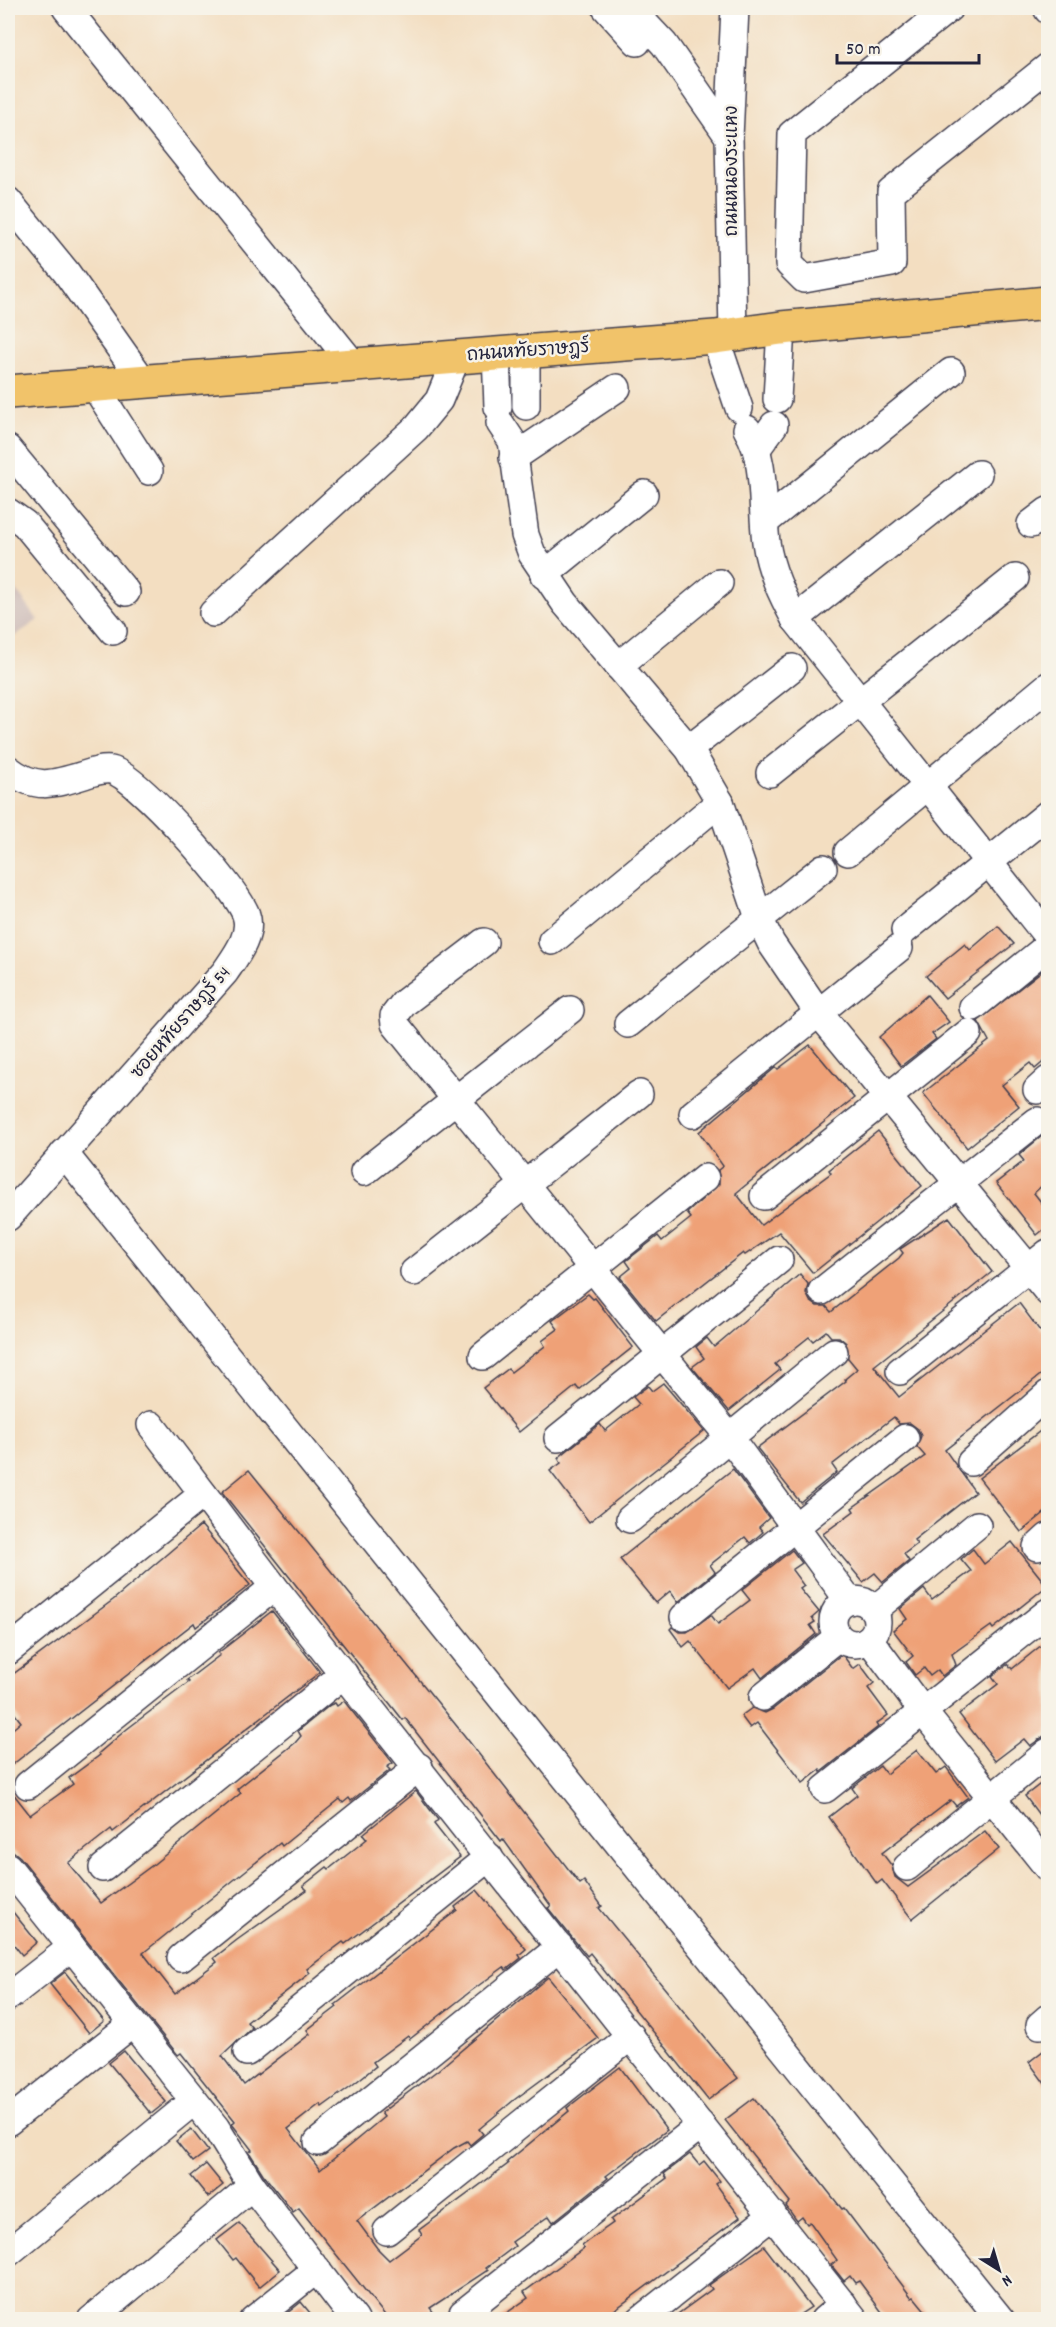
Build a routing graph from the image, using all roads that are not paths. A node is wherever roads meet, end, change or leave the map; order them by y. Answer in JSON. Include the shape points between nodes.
{"nodes":[{"id":1,"x":66,"y":8,"type":"edge"},
{"id":2,"x":606,"y":8,"type":"edge"},
{"id":3,"x":630,"y":8,"type":"edge"},
{"id":4,"x":735,"y":8,"type":"edge"},
{"id":5,"x":949,"y":8,"type":"edge"},
{"id":6,"x":664,"y":44,"type":"junction"},
{"id":7,"x":1048,"y":67,"type":"edge"},
{"id":8,"x":729,"y":137,"type":"junction"},
{"id":9,"x":8,"y":201,"type":"edge"},
{"id":10,"x":1048,"y":303,"type":"edge"},
{"id":11,"x":781,"y":328,"type":"junction"},
{"id":12,"x":724,"y":336,"type":"junction"},
{"id":13,"x":511,"y":351,"type":"junction"},
{"id":14,"x":457,"y":356,"type":"junction"},
{"id":15,"x":353,"y":364,"type":"junction"},
{"id":16,"x":951,"y":372,"type":"dead end"},
{"id":17,"x":143,"y":381,"type":"junction"},
{"id":18,"x":94,"y":385,"type":"junction"},
{"id":19,"x":616,"y":388,"type":"dead end"},
{"id":20,"x":8,"y":392,"type":"edge"},
{"id":21,"x":745,"y":420,"type":"junction"},
{"id":22,"x":774,"y":425,"type":"dead end"},
{"id":23,"x":512,"y":426,"type":"junction"},
{"id":24,"x":8,"y":449,"type":"edge"},
{"id":25,"x":149,"y":471,"type":"dead end"},
{"id":26,"x":978,"y":474,"type":"dead end"},
{"id":27,"x":644,"y":494,"type":"dead end"},
{"id":28,"x":8,"y":512,"type":"edge"},
{"id":29,"x":765,"y":522,"type":"junction"},
{"id":30,"x":544,"y":575,"type":"junction"},
{"id":31,"x":1015,"y":578,"type":"dead end"},
{"id":32,"x":719,"y":583,"type":"dead end"},
{"id":33,"x":126,"y":592,"type":"dead end"},
{"id":34,"x":213,"y":613,"type":"dead end"},
{"id":35,"x":795,"y":619,"type":"junction"},
{"id":36,"x":113,"y":631,"type":"dead end"},
{"id":37,"x":618,"y":666,"type":"junction"},
{"id":38,"x":792,"y":668,"type":"dead end"},
{"id":39,"x":1048,"y":686,"type":"edge"},
{"id":40,"x":860,"y":701,"type":"junction"},
{"id":41,"x":689,"y":749,"type":"junction"},
{"id":42,"x":8,"y":769,"type":"edge"},
{"id":43,"x":770,"y":773,"type":"dead end"},
{"id":44,"x":928,"y":785,"type":"junction"},
{"id":45,"x":720,"y":802,"type":"junction"},
{"id":46,"x":1048,"y":814,"type":"edge"},
{"id":47,"x":848,"y":852,"type":"dead end"},
{"id":48,"x":988,"y":863,"type":"junction"},
{"id":49,"x":823,"y":868,"type":"dead end"},
{"id":50,"x":759,"y":918,"type":"junction"},
{"id":51,"x":1048,"y":937,"type":"edge"},
{"id":52,"x":552,"y":941,"type":"dead end"},
{"id":53,"x":484,"y":942,"type":"dead end"},
{"id":54,"x":1048,"y":946,"type":"edge"},
{"id":55,"x":570,"y":1010,"type":"dead end"},
{"id":56,"x":819,"y":1012,"type":"junction"},
{"id":57,"x":628,"y":1024,"type":"dead end"},
{"id":58,"x":639,"y":1094,"type":"dead end"},
{"id":59,"x":888,"y":1097,"type":"junction"},
{"id":60,"x":456,"y":1102,"type":"junction"},
{"id":61,"x":693,"y":1114,"type":"dead end"},
{"id":62,"x":1037,"y":1121,"type":"dead end"},
{"id":63,"x":64,"y":1153,"type":"junction"},
{"id":64,"x":364,"y":1172,"type":"dead end"},
{"id":65,"x":705,"y":1178,"type":"dead end"},
{"id":66,"x":957,"y":1183,"type":"junction"},
{"id":67,"x":524,"y":1185,"type":"junction"},
{"id":68,"x":764,"y":1196,"type":"dead end"},
{"id":69,"x":8,"y":1217,"type":"edge"},
{"id":70,"x":779,"y":1260,"type":"dead end"},
{"id":71,"x":1039,"y":1261,"type":"edge"},
{"id":72,"x":592,"y":1269,"type":"junction"},
{"id":73,"x":414,"y":1272,"type":"dead end"},
{"id":74,"x":822,"y":1291,"type":"dead end"},
{"id":75,"x":1048,"y":1292,"type":"edge"},
{"id":76,"x":834,"y":1352,"type":"dead end"},
{"id":77,"x":660,"y":1355,"type":"junction"},
{"id":78,"x":483,"y":1356,"type":"dead end"},
{"id":79,"x":900,"y":1371,"type":"dead end"},
{"id":80,"x":1048,"y":1394,"type":"edge"},
{"id":81,"x":151,"y":1425,"type":"dead end"},
{"id":82,"x":558,"y":1438,"type":"dead end"},
{"id":83,"x":730,"y":1438,"type":"junction"},
{"id":84,"x":905,"y":1438,"type":"dead end"},
{"id":85,"x":971,"y":1462,"type":"dead end"},
{"id":86,"x":203,"y":1494,"type":"junction"},
{"id":87,"x":630,"y":1519,"type":"dead end"},
{"id":88,"x":977,"y":1525,"type":"dead end"},
{"id":89,"x":797,"y":1528,"type":"junction"},
{"id":90,"x":274,"y":1587,"type":"junction"},
{"id":91,"x":862,"y":1606,"type":"junction"},
{"id":92,"x":1048,"y":1612,"type":"edge"},
{"id":93,"x":684,"y":1617,"type":"dead end"},
{"id":94,"x":838,"y":1637,"type":"junction"},
{"id":95,"x":869,"y":1639,"type":"junction"},
{"id":96,"x":8,"y":1651,"type":"edge"},
{"id":97,"x":344,"y":1674,"type":"junction"},
{"id":98,"x":763,"y":1697,"type":"dead end"},
{"id":99,"x":924,"y":1713,"type":"junction"},
{"id":100,"x":1048,"y":1752,"type":"edge"},
{"id":101,"x":419,"y":1767,"type":"junction"},
{"id":102,"x":28,"y":1785,"type":"dead end"},
{"id":103,"x":825,"y":1789,"type":"dead end"},
{"id":104,"x":992,"y":1798,"type":"junction"},
{"id":105,"x":489,"y":1857,"type":"junction"},
{"id":106,"x":8,"y":1867,"type":"edge"},
{"id":107,"x":907,"y":1867,"type":"dead end"},
{"id":108,"x":103,"y":1868,"type":"dead end"},
{"id":109,"x":1048,"y":1868,"type":"edge"},
{"id":110,"x":72,"y":1947,"type":"junction"},
{"id":111,"x":560,"y":1947,"type":"junction"},
{"id":112,"x":181,"y":1958,"type":"dead end"},
{"id":113,"x":8,"y":1997,"type":"edge"},
{"id":114,"x":132,"y":2024,"type":"junction"},
{"id":115,"x":631,"y":2036,"type":"junction"},
{"id":116,"x":247,"y":2052,"type":"dead end"},
{"id":117,"x":194,"y":2101,"type":"junction"},
{"id":118,"x":8,"y":2122,"type":"edge"},
{"id":119,"x":701,"y":2125,"type":"junction"},
{"id":120,"x":318,"y":2142,"type":"dead end"},
{"id":121,"x":252,"y":2186,"type":"junction"},
{"id":122,"x":773,"y":2216,"type":"junction"},
{"id":123,"x":387,"y":2231,"type":"dead end"},
{"id":124,"x":8,"y":2253,"type":"edge"},
{"id":125,"x":316,"y":2269,"type":"junction"},
{"id":126,"x":463,"y":2313,"type":"dead end"},
{"id":127,"x":841,"y":2314,"type":"edge"},
{"id":128,"x":92,"y":2319,"type":"edge"},
{"id":129,"x":253,"y":2319,"type":"edge"},
{"id":130,"x":355,"y":2319,"type":"edge"},
{"id":131,"x":640,"y":2319,"type":"edge"},
{"id":132,"x":1000,"y":2319,"type":"edge"}],
"edges":[{"from":1,"to":15,"type":"street"},
{"from":2,"to":6,"type":"street","via":[[643,48]]},
{"from":3,"to":6,"type":"street"},
{"from":4,"to":8,"type":"street","name":"ถนนหนองระแหง"},
{"from":5,"to":7,"type":"street","via":[[792,134],[789,264],[804,279],[892,263],[891,192]]},
{"from":6,"to":8,"type":"street"},
{"from":8,"to":12,"type":"street","name":"ถนนหนองระแหง"},
{"from":9,"to":17,"type":"street","via":[[66,272]]},
{"from":10,"to":11,"type":"main road","name":"ถนนหทัยราษฎร์"},
{"from":11,"to":12,"type":"main road","name":"ถนนหทัยราษฎร์"},
{"from":11,"to":21,"type":"street","via":[[777,393]]},
{"from":12,"to":13,"type":"main road","name":"ถนนหทัยราษฎร์"},
{"from":12,"to":21,"type":"street","name":"ถนนหนองระแหง"},
{"from":13,"to":14,"type":"main road","name":"ถนนหทัยราษฎร์"},
{"from":13,"to":23,"type":"street"},
{"from":14,"to":15,"type":"main road","name":"ถนนหทัยราษฎร์"},
{"from":14,"to":34,"type":"street","via":[[439,400],[416,428]]},
{"from":15,"to":17,"type":"main road","name":"ถนนหทัยราษฎร์"},
{"from":16,"to":29,"type":"street"},
{"from":17,"to":18,"type":"main road","name":"ถนนหทัยราษฎร์"},
{"from":18,"to":20,"type":"main road","name":"ถนนหทัยราษฎร์"},
{"from":18,"to":25,"type":"street"},
{"from":19,"to":23,"type":"street"},
{"from":21,"to":22,"type":"street"},
{"from":21,"to":29,"type":"street","name":"ถนนหนองระแหง"},
{"from":23,"to":30,"type":"street","via":[[525,535]]},
{"from":24,"to":33,"type":"street"},
{"from":26,"to":35,"type":"street"},
{"from":27,"to":30,"type":"street"},
{"from":28,"to":36,"type":"street","via":[[25,524]]},
{"from":29,"to":35,"type":"street","name":"ถนนหนองระแหง","via":[[772,569]]},
{"from":30,"to":37,"type":"street"},
{"from":31,"to":40,"type":"street"},
{"from":32,"to":37,"type":"street"},
{"from":35,"to":40,"type":"street","name":"ถนนหนองระแหง"},
{"from":37,"to":41,"type":"street"},
{"from":38,"to":41,"type":"street"},
{"from":39,"to":44,"type":"street"},
{"from":40,"to":43,"type":"street"},
{"from":40,"to":44,"type":"street","name":"ถนนหนองระแหง"},
{"from":41,"to":45,"type":"street"},
{"from":42,"to":63,"type":"street","name":"ซอยหทัยราษฎร์ 54","via":[[29,783],[45,784],[105,770],[132,781],[221,875],[247,915],[246,936],[225,972]]},
{"from":44,"to":47,"type":"street"},
{"from":44,"to":48,"type":"street","name":"ถนนหนองระแหง"},
{"from":45,"to":50,"type":"street"},
{"from":45,"to":52,"type":"street"},
{"from":46,"to":48,"type":"street"},
{"from":48,"to":51,"type":"street","name":"ถนนหนองระแหง"},
{"from":48,"to":56,"type":"street"},
{"from":49,"to":50,"type":"street"},
{"from":50,"to":56,"type":"street","via":[[777,953]]},
{"from":50,"to":57,"type":"street"},
{"from":53,"to":60,"type":"street","via":[[404,1003],[394,1016],[395,1024]]},
{"from":54,"to":59,"type":"street"},
{"from":55,"to":60,"type":"street"},
{"from":56,"to":59,"type":"street"},
{"from":56,"to":61,"type":"street"},
{"from":58,"to":67,"type":"street"},
{"from":59,"to":66,"type":"street"},
{"from":59,"to":68,"type":"street"},
{"from":60,"to":64,"type":"street"},
{"from":60,"to":67,"type":"street"},
{"from":62,"to":66,"type":"street"},
{"from":63,"to":69,"type":"street","name":"ซอยหทัยราษฎร์ 54"},
{"from":63,"to":132,"type":"street"},
{"from":65,"to":72,"type":"street"},
{"from":66,"to":71,"type":"street"},
{"from":66,"to":74,"type":"street"},
{"from":67,"to":72,"type":"street"},
{"from":67,"to":73,"type":"street"},
{"from":70,"to":77,"type":"street"},
{"from":71,"to":75,"type":"street"},
{"from":71,"to":79,"type":"street"},
{"from":72,"to":77,"type":"street"},
{"from":72,"to":78,"type":"street"},
{"from":76,"to":83,"type":"street"},
{"from":77,"to":82,"type":"street"},
{"from":77,"to":83,"type":"street"},
{"from":80,"to":85,"type":"street"},
{"from":81,"to":86,"type":"street"},
{"from":83,"to":87,"type":"street"},
{"from":83,"to":89,"type":"street"},
{"from":84,"to":89,"type":"street"},
{"from":86,"to":90,"type":"street"},
{"from":86,"to":96,"type":"street"},
{"from":88,"to":91,"type":"street"},
{"from":89,"to":91,"type":"street"},
{"from":89,"to":93,"type":"street"},
{"from":90,"to":97,"type":"street"},
{"from":90,"to":102,"type":"street"},
{"from":91,"to":94,"type":"street","via":[[835,1613],[833,1625]]},
{"from":91,"to":95,"type":"street","via":[[877,1626]]},
{"from":92,"to":99,"type":"street"},
{"from":94,"to":95,"type":"street","via":[[856,1645]]},
{"from":94,"to":98,"type":"street"},
{"from":95,"to":99,"type":"street"},
{"from":97,"to":101,"type":"street"},
{"from":97,"to":108,"type":"street"},
{"from":99,"to":103,"type":"street"},
{"from":99,"to":104,"type":"street"},
{"from":100,"to":104,"type":"street"},
{"from":101,"to":105,"type":"street"},
{"from":101,"to":112,"type":"street"},
{"from":104,"to":107,"type":"street"},
{"from":104,"to":109,"type":"street"},
{"from":105,"to":111,"type":"street"},
{"from":105,"to":116,"type":"street"},
{"from":106,"to":110,"type":"street"},
{"from":110,"to":113,"type":"street"},
{"from":110,"to":114,"type":"street"},
{"from":111,"to":115,"type":"street"},
{"from":111,"to":120,"type":"street"},
{"from":114,"to":117,"type":"street"},
{"from":114,"to":118,"type":"street"},
{"from":115,"to":119,"type":"street"},
{"from":115,"to":123,"type":"street"},
{"from":117,"to":121,"type":"street"},
{"from":117,"to":124,"type":"street"},
{"from":119,"to":122,"type":"street"},
{"from":119,"to":126,"type":"street"},
{"from":121,"to":125,"type":"street"},
{"from":121,"to":128,"type":"street"},
{"from":122,"to":127,"type":"street"},
{"from":122,"to":131,"type":"street"},
{"from":125,"to":129,"type":"street"},
{"from":125,"to":130,"type":"street"}]}
